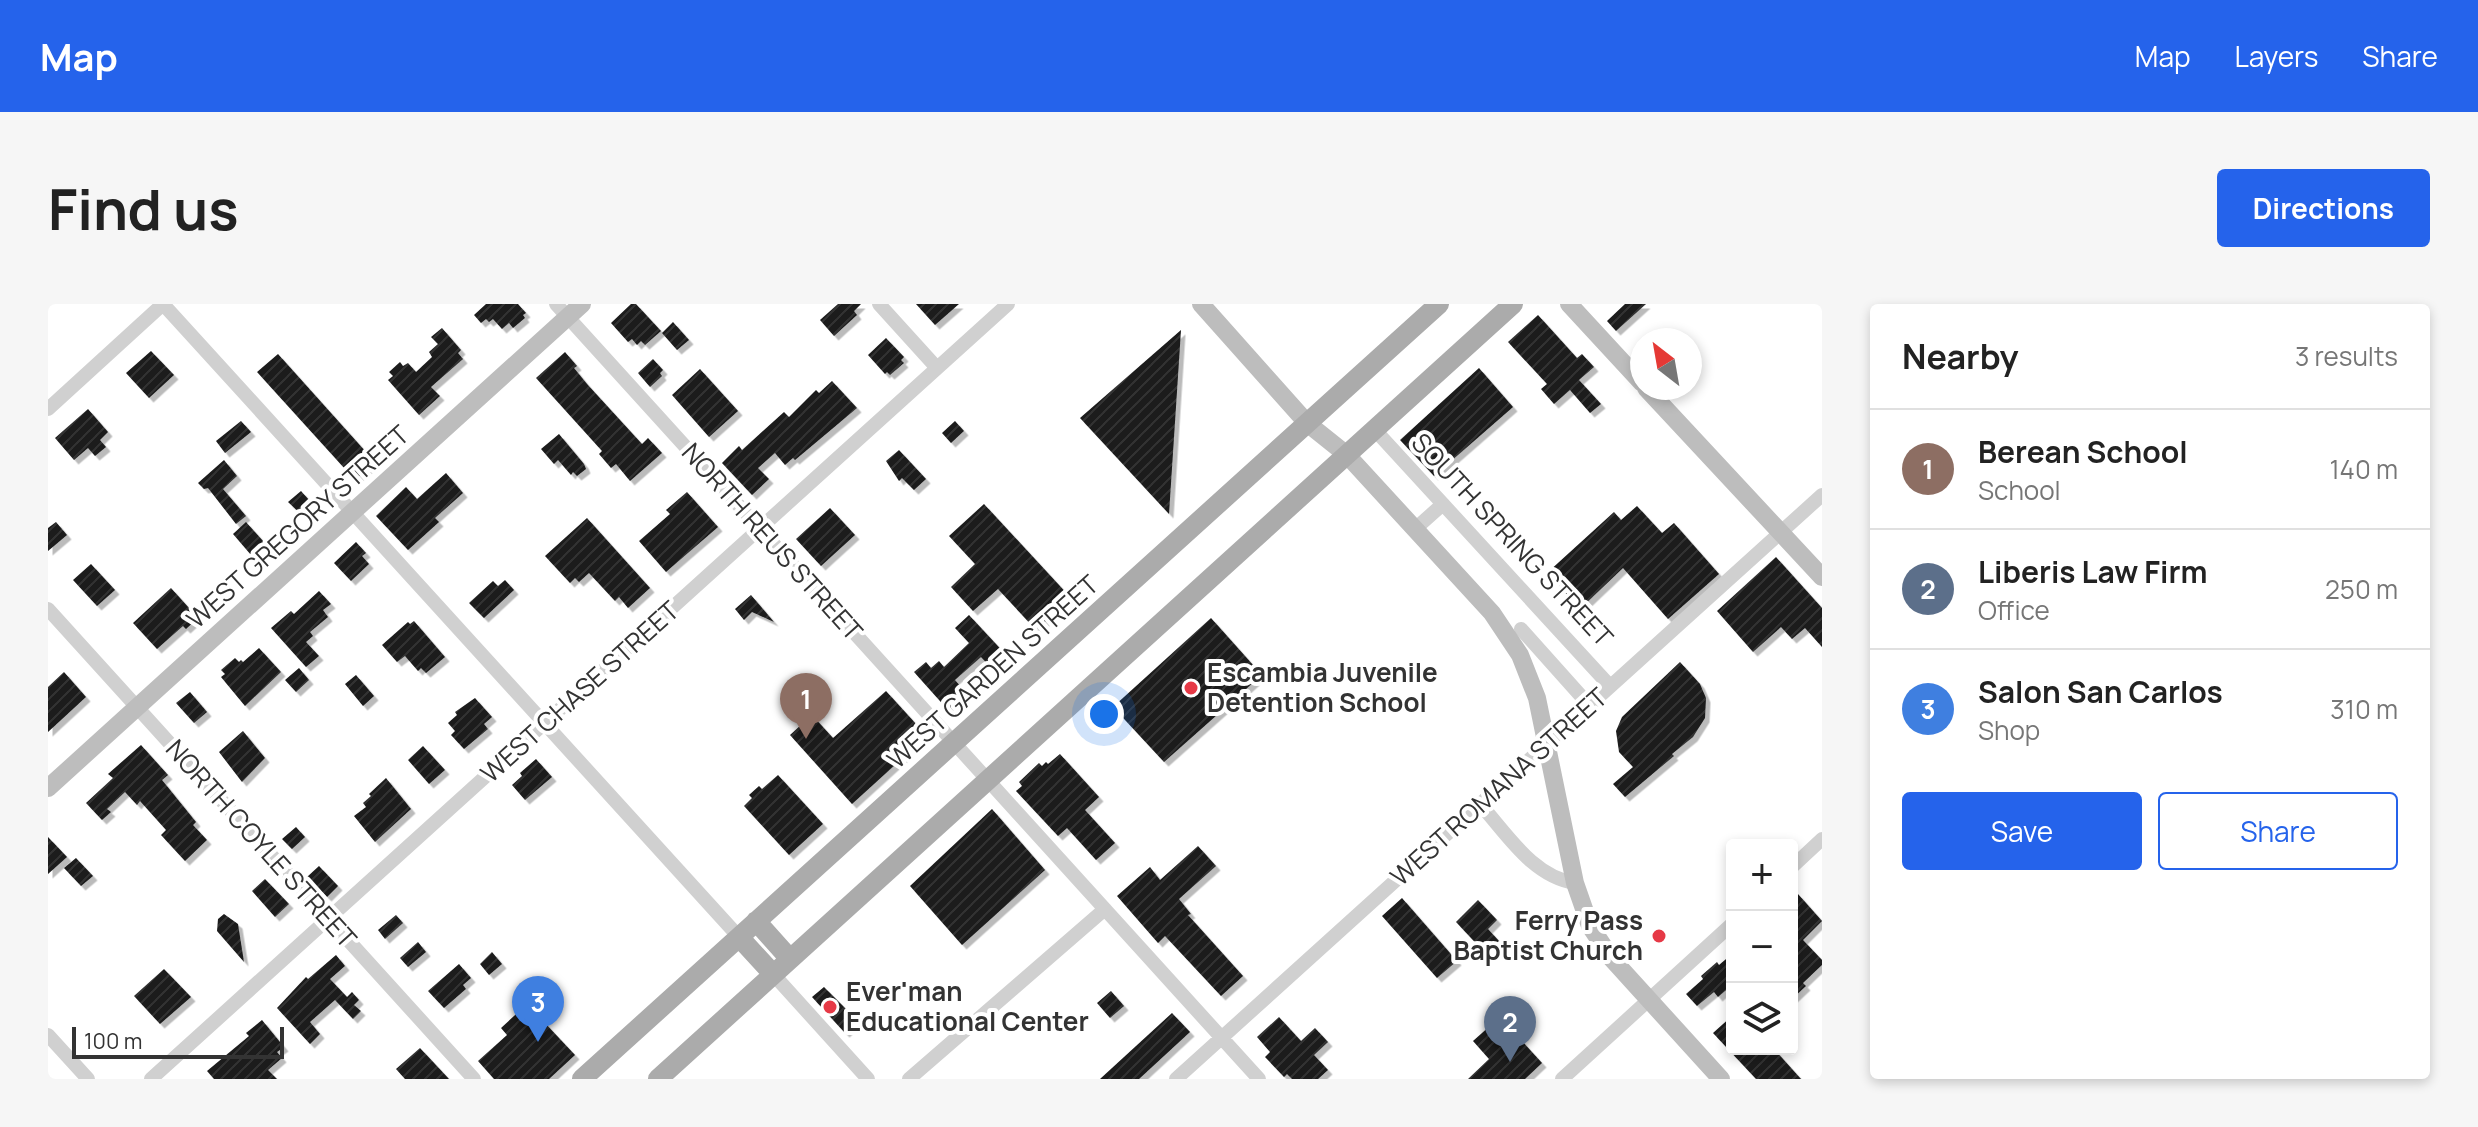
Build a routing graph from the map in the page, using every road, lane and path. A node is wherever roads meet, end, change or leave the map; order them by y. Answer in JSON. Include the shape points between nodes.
{"nodes":[{"id":1,"x":163,"y":304,"type":"edge"},
{"id":2,"x":582,"y":304,"type":"edge"},
{"id":3,"x":879,"y":304,"type":"edge"},
{"id":4,"x":1008,"y":304,"type":"edge"},
{"id":5,"x":1201,"y":304,"type":"edge"},
{"id":6,"x":1439,"y":304,"type":"edge"},
{"id":7,"x":1513,"y":304,"type":"edge"},
{"id":8,"x":1569,"y":304,"type":"edge"},
{"id":9,"x":562,"y":311,"type":"edge"},
{"id":10,"x":937,"y":368,"type":"junction"},
{"id":11,"x":1630,"y":370,"type":"edge"},
{"id":12,"x":1657,"y":400,"type":"edge"},
{"id":13,"x":48,"y":409,"type":"edge"},
{"id":14,"x":1307,"y":423,"type":"junction"},
{"id":15,"x":1375,"y":430,"type":"junction"},
{"id":16,"x":1347,"y":455,"type":"junction"},
{"id":17,"x":1822,"y":495,"type":"edge"},
{"id":18,"x":1443,"y":504,"type":"junction"},
{"id":19,"x":352,"y":512,"type":"junction"},
{"id":20,"x":760,"y":529,"type":"junction"},
{"id":21,"x":1415,"y":529,"type":"junction"},
{"id":22,"x":1780,"y":532,"type":"junction"},
{"id":23,"x":1822,"y":577,"type":"edge"},
{"id":24,"x":48,"y":609,"type":"edge"},
{"id":25,"x":1541,"y":610,"type":"junction"},
{"id":26,"x":1514,"y":632,"type":"junction"},
{"id":27,"x":1610,"y":686,"type":"junction"},
{"id":28,"x":1589,"y":705,"type":"junction"},
{"id":29,"x":137,"y":708,"type":"junction"},
{"id":30,"x":545,"y":723,"type":"junction"},
{"id":31,"x":954,"y":743,"type":"junction"},
{"id":32,"x":1547,"y":743,"type":"junction"},
{"id":33,"x":988,"y":780,"type":"junction"},
{"id":34,"x":48,"y":788,"type":"edge"},
{"id":35,"x":1480,"y":804,"type":"junction"},
{"id":36,"x":1822,"y":839,"type":"edge"},
{"id":37,"x":1798,"y":861,"type":"edge"},
{"id":38,"x":1575,"y":883,"type":"junction"},
{"id":39,"x":1105,"y":909,"type":"junction"},
{"id":40,"x":329,"y":918,"type":"junction"},
{"id":41,"x":756,"y":921,"type":"junction"},
{"id":42,"x":1726,"y":929,"type":"edge"},
{"id":43,"x":739,"y":937,"type":"junction"},
{"id":44,"x":790,"y":959,"type":"junction"},
{"id":45,"x":773,"y":974,"type":"junction"},
{"id":46,"x":1649,"y":1000,"type":"junction"},
{"id":47,"x":48,"y":1035,"type":"edge"},
{"id":48,"x":1221,"y":1038,"type":"junction"},
{"id":49,"x":88,"y":1079,"type":"edge"},
{"id":50,"x":151,"y":1079,"type":"edge"},
{"id":51,"x":474,"y":1079,"type":"edge"},
{"id":52,"x":582,"y":1079,"type":"edge"},
{"id":53,"x":658,"y":1079,"type":"edge"},
{"id":54,"x":868,"y":1079,"type":"edge"},
{"id":55,"x":909,"y":1079,"type":"edge"},
{"id":56,"x":1176,"y":1079,"type":"edge"},
{"id":57,"x":1259,"y":1079,"type":"edge"},
{"id":58,"x":1562,"y":1079,"type":"edge"},
{"id":59,"x":1721,"y":1079,"type":"edge"}],
"edges":[{"from":1,"to":13,"type":"street"},
{"from":1,"to":19,"type":"street"},
{"from":2,"to":9,"type":"street","name":"WEST GREGORY STREET"},
{"from":3,"to":10,"type":"street"},
{"from":4,"to":10,"type":"street","name":"WEST CHASE STREET"},
{"from":5,"to":14,"type":"street","name":"SOUTH SPRING STREET"},
{"from":6,"to":14,"type":"main road","name":"WEST GARDEN STREET"},
{"from":7,"to":15,"type":"main road"},
{"from":8,"to":11,"type":"street"},
{"from":9,"to":19,"type":"street","name":"WEST GREGORY STREET"},
{"from":9,"to":20,"type":"street","name":"NORTH REUS STREET"},
{"from":10,"to":20,"type":"street","name":"WEST CHASE STREET"},
{"from":12,"to":22,"type":"street"},
{"from":14,"to":16,"type":"street","name":"SOUTH SPRING STREET"},
{"from":14,"to":31,"type":"main road","name":"WEST GARDEN STREET"},
{"from":15,"to":16,"type":"main road"},
{"from":15,"to":18,"type":"street","name":"SOUTH SPRING STREET"},
{"from":16,"to":21,"type":"street","name":"SOUTH SPRING STREET"},
{"from":16,"to":33,"type":"main road"},
{"from":17,"to":22,"type":"street","name":"WEST ROMANA STREET"},
{"from":18,"to":21,"type":"street"},
{"from":18,"to":25,"type":"street","name":"SOUTH SPRING STREET"},
{"from":19,"to":29,"type":"street","name":"WEST GREGORY STREET"},
{"from":19,"to":30,"type":"street"},
{"from":20,"to":30,"type":"street","name":"WEST CHASE STREET"},
{"from":20,"to":31,"type":"street","name":"NORTH REUS STREET"},
{"from":21,"to":26,"type":"street","name":"SOUTH SPRING STREET"},
{"from":22,"to":23,"type":"street"},
{"from":22,"to":27,"type":"street","name":"WEST ROMANA STREET"},
{"from":24,"to":29,"type":"street","name":"NORTH COYLE STREET"},
{"from":25,"to":26,"type":"street"},
{"from":25,"to":27,"type":"street","name":"SOUTH SPRING STREET"},
{"from":26,"to":28,"type":"street","name":"SOUTH SPRING STREET"},
{"from":26,"to":32,"type":"street","name":"SOUTH SPRING STREET"},
{"from":27,"to":28,"type":"street","name":"WEST ROMANA STREET"},
{"from":28,"to":32,"type":"street","name":"WEST ROMANA STREET"},
{"from":29,"to":34,"type":"street","name":"WEST GREGORY STREET"},
{"from":29,"to":40,"type":"street","name":"NORTH COYLE STREET"},
{"from":30,"to":40,"type":"street","name":"WEST CHASE STREET"},
{"from":30,"to":43,"type":"street"},
{"from":31,"to":33,"type":"street","name":"NORTH REUS STREET"},
{"from":31,"to":41,"type":"main road","name":"WEST GARDEN STREET"},
{"from":32,"to":35,"type":"street","name":"WEST ROMANA STREET"},
{"from":32,"to":38,"type":"street","name":"SOUTH SPRING STREET"},
{"from":33,"to":39,"type":"street","name":"NORTH REUS STREET"},
{"from":33,"to":44,"type":"main road"},
{"from":35,"to":38,"type":"street","via":[[1538,868]]},
{"from":35,"to":48,"type":"street","name":"WEST ROMANA STREET"},
{"from":36,"to":37,"type":"street"},
{"from":38,"to":46,"type":"street","name":"SOUTH SPRING STREET","via":[[1602,946]]},
{"from":39,"to":48,"type":"street","name":"NORTH REUS STREET"},
{"from":39,"to":55,"type":"street"},
{"from":40,"to":50,"type":"street","name":"WEST CHASE STREET"},
{"from":40,"to":51,"type":"street","name":"NORTH COYLE STREET"},
{"from":41,"to":43,"type":"main road","name":"WEST GARDEN STREET"},
{"from":41,"to":44,"type":"main road"},
{"from":42,"to":46,"type":"street"},
{"from":43,"to":45,"type":"main road"},
{"from":43,"to":52,"type":"main road","name":"WEST GARDEN STREET"},
{"from":44,"to":45,"type":"main road"},
{"from":45,"to":53,"type":"main road"},
{"from":45,"to":54,"type":"street"},
{"from":46,"to":58,"type":"street"},
{"from":46,"to":59,"type":"street","name":"SOUTH SPRING STREET"},
{"from":47,"to":49,"type":"street"},
{"from":48,"to":56,"type":"street","name":"WEST ROMANA STREET"},
{"from":48,"to":57,"type":"street","name":"NORTH REUS STREET"}]}
